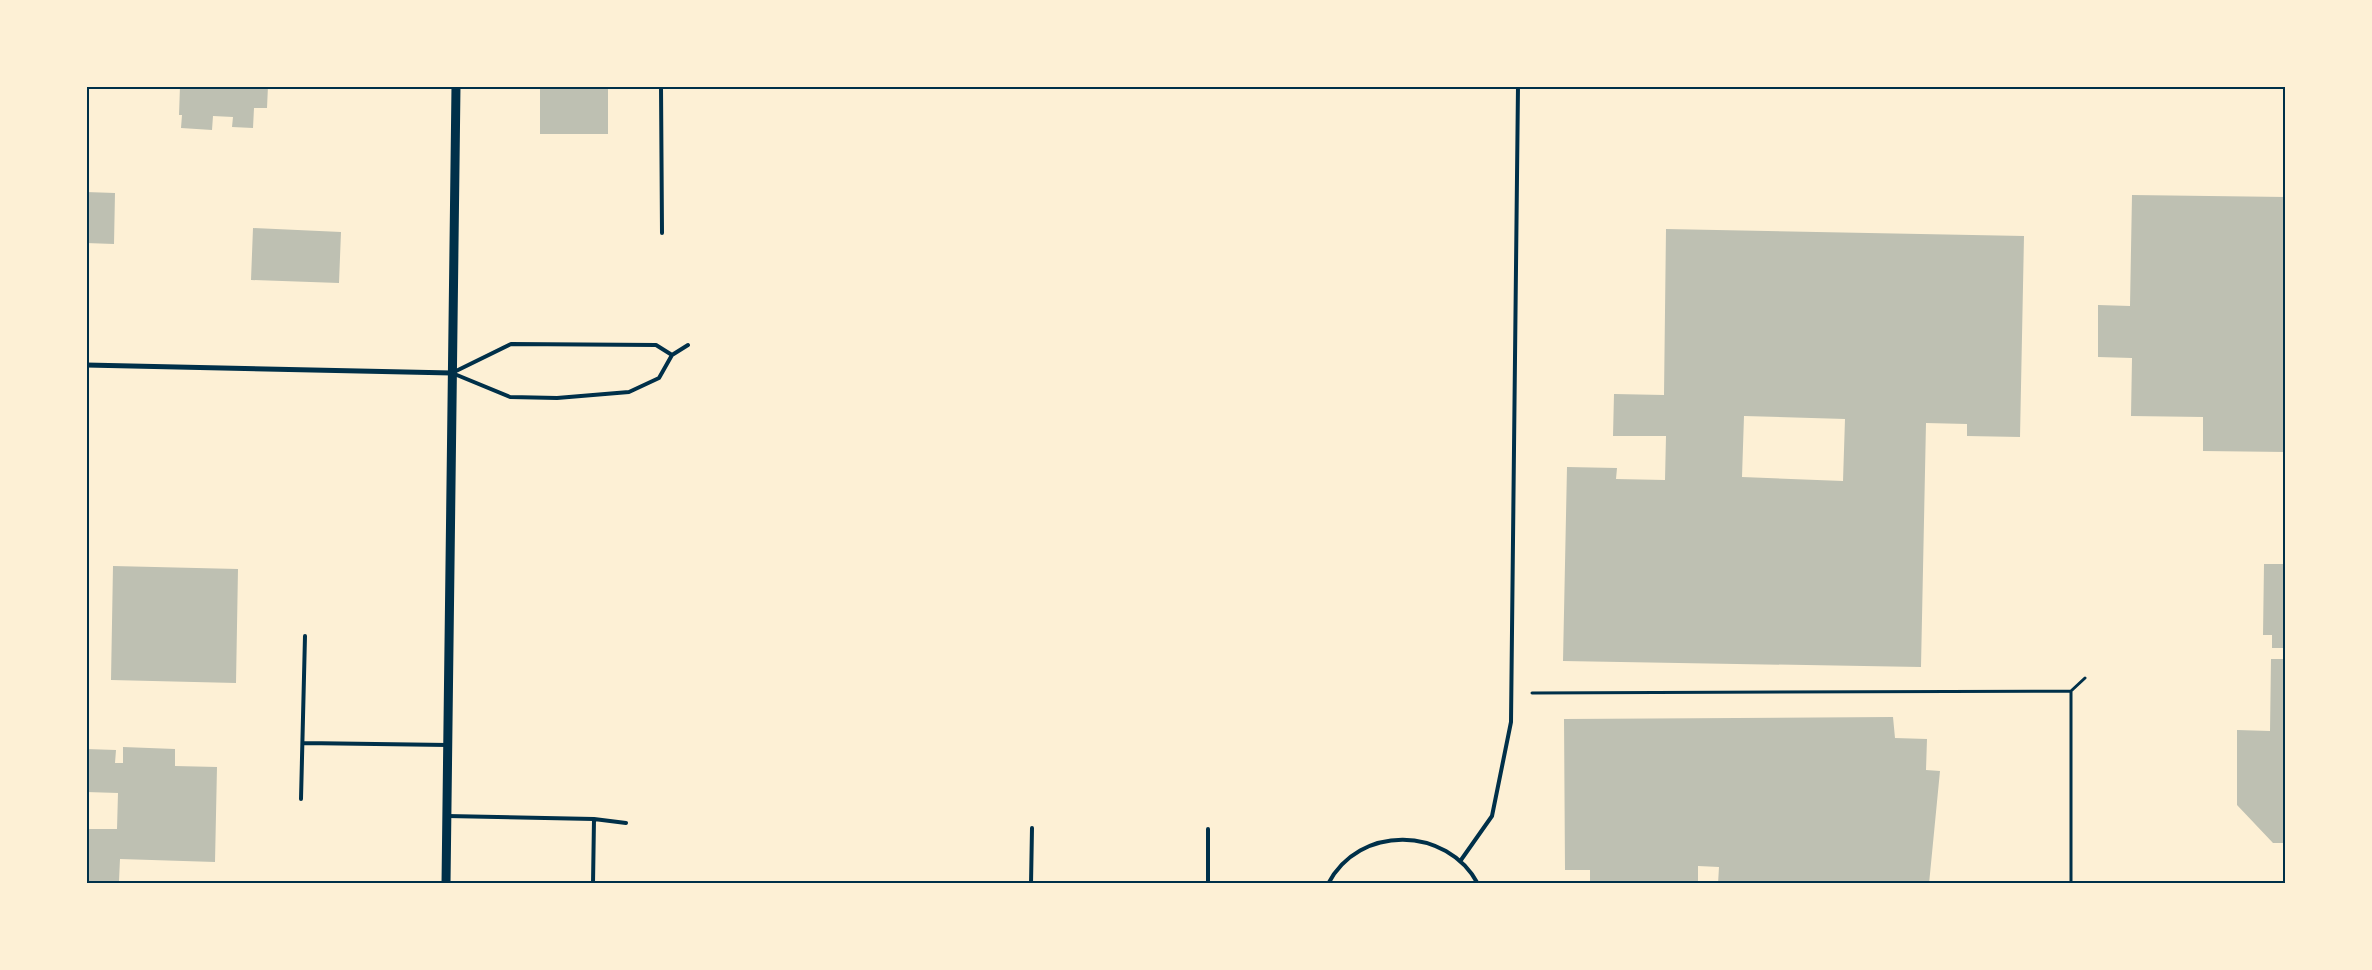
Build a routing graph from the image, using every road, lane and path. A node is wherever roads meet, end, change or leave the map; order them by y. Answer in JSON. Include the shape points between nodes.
{"nodes":[{"id":1,"x":456,"y":86,"type":"edge"},
{"id":2,"x":662,"y":86,"type":"edge"},
{"id":3,"x":1518,"y":86,"type":"edge"},
{"id":4,"x":662,"y":233,"type":"dead end"},
{"id":5,"x":688,"y":346,"type":"dead end"},
{"id":6,"x":672,"y":355,"type":"junction"},
{"id":7,"x":86,"y":365,"type":"edge"},
{"id":8,"x":452,"y":373,"type":"junction"},
{"id":9,"x":305,"y":636,"type":"dead end"},
{"id":10,"x":2084,"y":678,"type":"dead end"},
{"id":11,"x":2071,"y":691,"type":"junction"},
{"id":12,"x":1511,"y":693,"type":"junction"},
{"id":13,"x":303,"y":742,"type":"junction"},
{"id":14,"x":448,"y":745,"type":"junction"},
{"id":15,"x":301,"y":799,"type":"dead end"},
{"id":16,"x":447,"y":816,"type":"junction"},
{"id":17,"x":594,"y":819,"type":"junction"},
{"id":18,"x":626,"y":823,"type":"dead end"},
{"id":19,"x":1032,"y":828,"type":"dead end"},
{"id":20,"x":1208,"y":830,"type":"dead end"},
{"id":21,"x":1460,"y":860,"type":"junction"},
{"id":22,"x":446,"y":884,"type":"edge"},
{"id":23,"x":593,"y":884,"type":"edge"},
{"id":24,"x":1031,"y":884,"type":"edge"},
{"id":25,"x":1208,"y":884,"type":"edge"},
{"id":26,"x":1328,"y":884,"type":"edge"},
{"id":27,"x":1478,"y":884,"type":"edge"},
{"id":28,"x":2071,"y":884,"type":"edge"}],
"edges":[{"from":1,"to":8,"type":"street"},
{"from":2,"to":4,"type":"lane"},
{"from":3,"to":12,"type":"lane"},
{"from":5,"to":6,"type":"lane"},
{"from":6,"to":8,"type":"lane","via":[[656,346],[511,344]]},
{"from":6,"to":8,"type":"lane","via":[[659,378],[628,392],[557,398],[510,397]]},
{"from":7,"to":8,"type":"street"},
{"from":8,"to":14,"type":"street"},
{"from":9,"to":13,"type":"lane"},
{"from":10,"to":11,"type":"path"},
{"from":11,"to":12,"type":"path"},
{"from":11,"to":28,"type":"path"},
{"from":12,"to":21,"type":"lane","via":[[1511,722],[1492,816]]},
{"from":13,"to":14,"type":"lane"},
{"from":13,"to":15,"type":"lane"},
{"from":14,"to":16,"type":"street"},
{"from":16,"to":17,"type":"lane"},
{"from":16,"to":22,"type":"street"},
{"from":17,"to":18,"type":"lane"},
{"from":17,"to":23,"type":"lane"},
{"from":19,"to":24,"type":"lane"},
{"from":20,"to":25,"type":"lane"},
{"from":21,"to":26,"type":"lane","via":[[1438,846],[1410,838],[1381,841],[1355,852],[1334,872]]},
{"from":21,"to":27,"type":"lane"}]}
